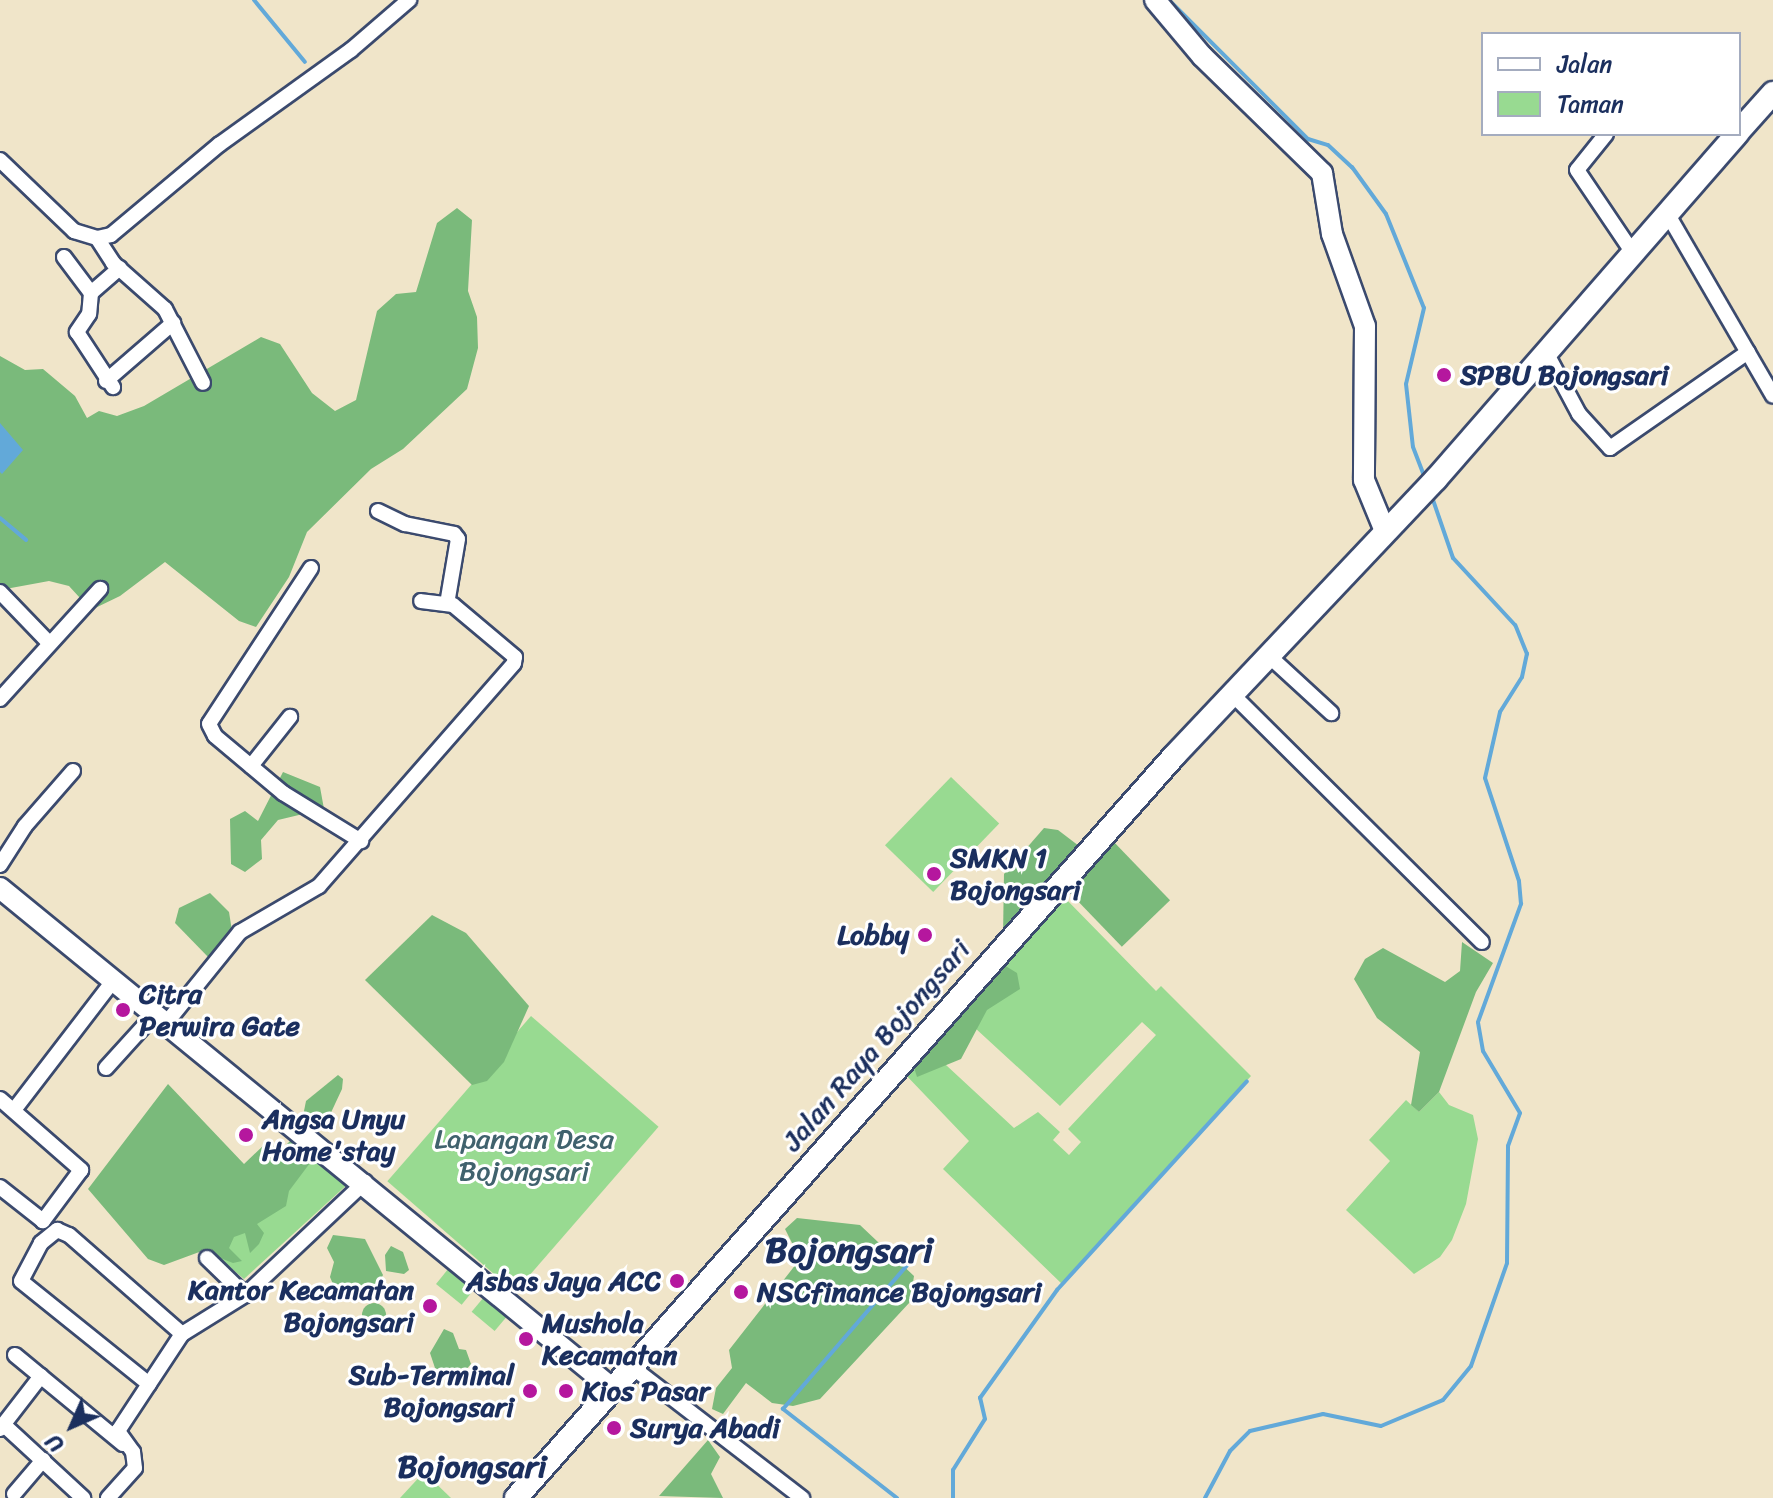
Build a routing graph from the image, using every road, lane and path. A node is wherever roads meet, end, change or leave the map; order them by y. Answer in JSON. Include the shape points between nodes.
{"nodes":[{"id":1,"x":409,"y":0,"type":"edge"},
{"id":2,"x":1155,"y":0,"type":"edge"},
{"id":3,"x":1773,"y":93,"type":"edge"},
{"id":4,"x":1741,"y":130,"type":"edge"},
{"id":5,"x":1604,"y":136,"type":"edge"},
{"id":6,"x":1735,"y":136,"type":"edge"},
{"id":7,"x":0,"y":160,"type":"edge"},
{"id":8,"x":1667,"y":213,"type":"junction"},
{"id":9,"x":97,"y":238,"type":"junction"},
{"id":10,"x":1633,"y":253,"type":"junction"},
{"id":11,"x":64,"y":257,"type":"dead end"},
{"id":12,"x":120,"y":268,"type":"junction"},
{"id":13,"x":91,"y":293,"type":"junction"},
{"id":14,"x":173,"y":323,"type":"junction"},
{"id":15,"x":1748,"y":352,"type":"junction"},
{"id":16,"x":1547,"y":354,"type":"junction"},
{"id":17,"x":203,"y":383,"type":"dead end"},
{"id":18,"x":1773,"y":396,"type":"edge"},
{"id":19,"x":378,"y":511,"type":"dead end"},
{"id":20,"x":1385,"y":531,"type":"junction"},
{"id":21,"x":311,"y":568,"type":"dead end"},
{"id":22,"x":100,"y":589,"type":"dead end"},
{"id":23,"x":0,"y":592,"type":"edge"},
{"id":24,"x":421,"y":601,"type":"dead end"},
{"id":25,"x":447,"y":604,"type":"junction"},
{"id":26,"x":49,"y":643,"type":"junction"},
{"id":27,"x":1268,"y":655,"type":"junction"},
{"id":28,"x":3,"y":690,"type":"edge"},
{"id":29,"x":1232,"y":694,"type":"junction"},
{"id":30,"x":1331,"y":713,"type":"dead end"},
{"id":31,"x":290,"y":717,"type":"dead end"},
{"id":32,"x":251,"y":766,"type":"junction"},
{"id":33,"x":73,"y":771,"type":"dead end"},
{"id":34,"x":361,"y":841,"type":"junction"},
{"id":35,"x":0,"y":865,"type":"edge"},
{"id":36,"x":0,"y":888,"type":"edge"},
{"id":37,"x":1482,"y":942,"type":"dead end"},
{"id":38,"x":113,"y":981,"type":"junction"},
{"id":39,"x":160,"y":1018,"type":"junction"},
{"id":40,"x":106,"y":1068,"type":"dead end"},
{"id":41,"x":0,"y":1099,"type":"edge"},
{"id":42,"x":14,"y":1110,"type":"junction"},
{"id":43,"x":365,"y":1182,"type":"junction"},
{"id":44,"x":0,"y":1187,"type":"edge"},
{"id":45,"x":207,"y":1258,"type":"dead end"},
{"id":46,"x":245,"y":1295,"type":"junction"},
{"id":47,"x":182,"y":1334,"type":"junction"},
{"id":48,"x":15,"y":1355,"type":"dead end"},
{"id":49,"x":632,"y":1367,"type":"junction"},
{"id":50,"x":41,"y":1376,"type":"junction"},
{"id":51,"x":149,"y":1384,"type":"junction"},
{"id":52,"x":613,"y":1389,"type":"junction"},
{"id":53,"x":2,"y":1427,"type":"edge"},
{"id":54,"x":133,"y":1452,"type":"junction"},
{"id":55,"x":43,"y":1460,"type":"junction"},
{"id":56,"x":14,"y":1494,"type":"dead end"},
{"id":57,"x":83,"y":1498,"type":"edge"},
{"id":58,"x":108,"y":1498,"type":"edge"},
{"id":59,"x":516,"y":1498,"type":"edge"},
{"id":60,"x":802,"y":1498,"type":"edge"}],
"edges":[{"from":1,"to":9,"type":"street","via":[[111,235]]},
{"from":2,"to":20,"type":"street","via":[[1202,56],[1322,173],[1332,234],[1365,326],[1364,480]]},
{"from":3,"to":4,"type":"main road","name":"Jalan Raya Bojongsari"},
{"from":5,"to":10,"type":"street","via":[[1577,170]]},
{"from":6,"to":8,"type":"main road","name":"Jalan Raya Bojongsari"},
{"from":7,"to":9,"type":"street","via":[[74,231]]},
{"from":8,"to":10,"type":"main road","name":"Jalan Raya Bojongsari"},
{"from":8,"to":15,"type":"street"},
{"from":9,"to":12,"type":"street"},
{"from":10,"to":16,"type":"main road","name":"Jalan Raya Bojongsari"},
{"from":11,"to":13,"type":"street"},
{"from":12,"to":13,"type":"street"},
{"from":12,"to":14,"type":"street","via":[[159,300]]},
{"from":13,"to":14,"type":"street","via":[[89,314],[77,332],[110,384]]},
{"from":14,"to":17,"type":"street"},
{"from":15,"to":16,"type":"street","via":[[1610,448],[1579,414]]},
{"from":15,"to":18,"type":"street"},
{"from":16,"to":20,"type":"main road","name":"Jalan Raya Bojongsari"},
{"from":19,"to":25,"type":"street","via":[[458,539]]},
{"from":20,"to":27,"type":"main road","name":"Jalan Raya Bojongsari"},
{"from":21,"to":32,"type":"street","via":[[209,724]]},
{"from":22,"to":26,"type":"street"},
{"from":23,"to":26,"type":"street"},
{"from":24,"to":25,"type":"street"},
{"from":25,"to":34,"type":"street","via":[[515,657],[514,663]]},
{"from":26,"to":28,"type":"street"},
{"from":27,"to":29,"type":"main road","name":"Jalan Raya Bojongsari"},
{"from":27,"to":30,"type":"street"},
{"from":29,"to":37,"type":"street"},
{"from":29,"to":49,"type":"main road","name":"Jalan Raya Bojongsari"},
{"from":31,"to":32,"type":"street"},
{"from":32,"to":34,"type":"street"},
{"from":33,"to":35,"type":"street","via":[[25,826]]},
{"from":34,"to":39,"type":"street","via":[[319,886],[240,932]]},
{"from":36,"to":38,"type":"street"},
{"from":38,"to":39,"type":"street"},
{"from":38,"to":42,"type":"street"},
{"from":39,"to":40,"type":"street"},
{"from":39,"to":43,"type":"street"},
{"from":41,"to":42,"type":"street"},
{"from":42,"to":44,"type":"street","via":[[81,1170],[43,1221]]},
{"from":43,"to":46,"type":"street"},
{"from":43,"to":52,"type":"street"},
{"from":45,"to":46,"type":"street"},
{"from":46,"to":47,"type":"street"},
{"from":47,"to":51,"type":"street"},
{"from":47,"to":51,"type":"street","via":[[69,1235],[57,1230],[41,1243],[21,1281]]},
{"from":48,"to":50,"type":"street"},
{"from":49,"to":52,"type":"main road","name":"Jalan Raya Bojongsari"},
{"from":49,"to":60,"type":"street"},
{"from":50,"to":53,"type":"street"},
{"from":50,"to":54,"type":"street"},
{"from":51,"to":54,"type":"street","via":[[118,1431]]},
{"from":52,"to":59,"type":"main road","name":"Jalan Raya Bojongsari"},
{"from":53,"to":55,"type":"street"},
{"from":54,"to":58,"type":"street","via":[[133,1473]]},
{"from":55,"to":56,"type":"street"},
{"from":55,"to":57,"type":"street"}]}
